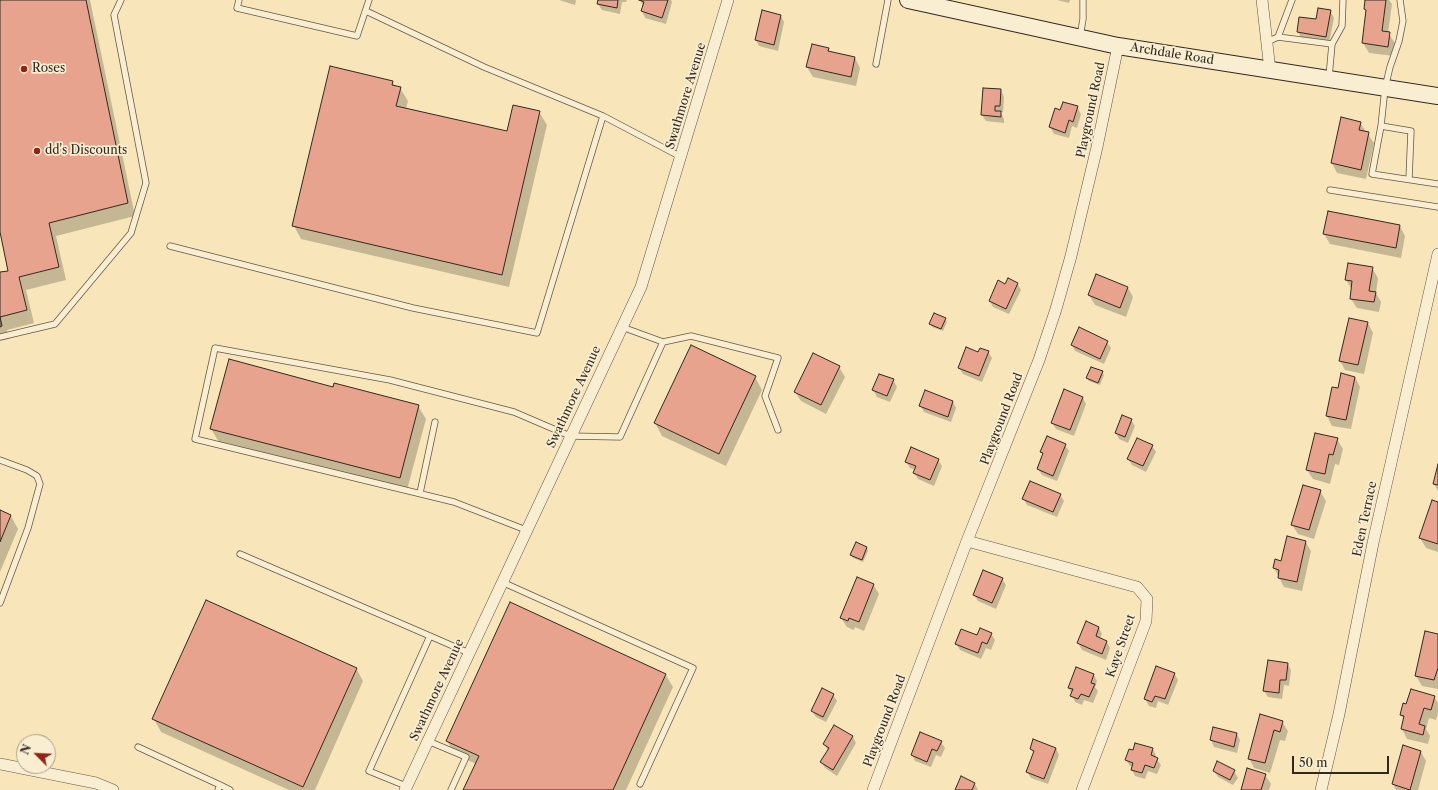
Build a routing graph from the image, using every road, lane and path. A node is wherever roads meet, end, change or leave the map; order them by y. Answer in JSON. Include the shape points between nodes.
{"nodes":[{"id":1,"x":121,"y":0,"type":"edge"},
{"id":2,"x":239,"y":0,"type":"edge"},
{"id":3,"x":369,"y":0,"type":"edge"},
{"id":4,"x":728,"y":0,"type":"edge"},
{"id":5,"x":888,"y":0,"type":"edge"},
{"id":6,"x":908,"y":0,"type":"edge"},
{"id":7,"x":1083,"y":0,"type":"edge"},
{"id":8,"x":1262,"y":0,"type":"edge"},
{"id":9,"x":1292,"y":0,"type":"edge"},
{"id":10,"x":1343,"y":0,"type":"edge"},
{"id":11,"x":1400,"y":0,"type":"edge"},
{"id":12,"x":366,"y":11,"type":"junction"},
{"id":13,"x":1080,"y":37,"type":"junction"},
{"id":14,"x":1278,"y":37,"type":"junction"},
{"id":15,"x":1267,"y":42,"type":"junction"},
{"id":16,"x":1332,"y":44,"type":"junction"},
{"id":17,"x":1118,"y":46,"type":"junction"},
{"id":18,"x":876,"y":64,"type":"dead end"},
{"id":19,"x":1270,"y":70,"type":"junction"},
{"id":20,"x":1329,"y":79,"type":"junction"},
{"id":21,"x":1385,"y":88,"type":"junction"},
{"id":22,"x":1438,"y":96,"type":"edge"},
{"id":23,"x":603,"y":116,"type":"junction"},
{"id":24,"x":1381,"y":126,"type":"junction"},
{"id":25,"x":680,"y":157,"type":"junction"},
{"id":26,"x":1409,"y":179,"type":"junction"},
{"id":27,"x":1438,"y":184,"type":"edge"},
{"id":28,"x":1330,"y":190,"type":"dead end"},
{"id":29,"x":1438,"y":207,"type":"edge"},
{"id":30,"x":170,"y":246,"type":"dead end"},
{"id":31,"x":1438,"y":254,"type":"edge"},
{"id":32,"x":622,"y":327,"type":"junction"},
{"id":33,"x":0,"y":337,"type":"edge"},
{"id":34,"x":663,"y":342,"type":"junction"},
{"id":35,"x":436,"y":422,"type":"dead end"},
{"id":36,"x":778,"y":430,"type":"dead end"},
{"id":37,"x":570,"y":436,"type":"junction"},
{"id":38,"x":0,"y":460,"type":"edge"},
{"id":39,"x":420,"y":494,"type":"junction"},
{"id":40,"x":526,"y":530,"type":"junction"},
{"id":41,"x":967,"y":541,"type":"junction"},
{"id":42,"x":240,"y":554,"type":"dead end"},
{"id":43,"x":502,"y":582,"type":"junction"},
{"id":44,"x":0,"y":603,"type":"edge"},
{"id":45,"x":430,"y":636,"type":"junction"},
{"id":46,"x":469,"y":653,"type":"junction"},
{"id":47,"x":428,"y":741,"type":"junction"},
{"id":48,"x":138,"y":747,"type":"dead end"},
{"id":49,"x":0,"y":764,"type":"edge"},
{"id":50,"x":640,"y":784,"type":"dead end"},
{"id":51,"x":219,"y":787,"type":"edge"},
{"id":52,"x":406,"y":788,"type":"edge"},
{"id":53,"x":113,"y":790,"type":"edge"},
{"id":54,"x":230,"y":790,"type":"edge"},
{"id":55,"x":451,"y":790,"type":"edge"},
{"id":56,"x":873,"y":790,"type":"edge"},
{"id":57,"x":1082,"y":790,"type":"edge"},
{"id":58,"x":1321,"y":790,"type":"edge"}],
"edges":[{"from":1,"to":33,"type":"lane","via":[[114,15],[146,183],[131,234],[55,324]]},
{"from":2,"to":12,"type":"lane","via":[[237,8],[357,36]]},
{"from":3,"to":12,"type":"lane"},
{"from":4,"to":25,"type":"street","name":"Swathmore Avenue"},
{"from":5,"to":18,"type":"lane"},
{"from":6,"to":13,"type":"main road","name":"Archdale Road"},
{"from":7,"to":13,"type":"lane"},
{"from":8,"to":15,"type":"street"},
{"from":9,"to":14,"type":"lane"},
{"from":10,"to":16,"type":"lane","via":[[1342,26]]},
{"from":11,"to":21,"type":"lane","via":[[1403,22]]},
{"from":12,"to":23,"type":"lane","via":[[484,67]]},
{"from":13,"to":17,"type":"main road","name":"Archdale Road"},
{"from":14,"to":15,"type":"lane"},
{"from":14,"to":16,"type":"lane"},
{"from":15,"to":19,"type":"street"},
{"from":16,"to":20,"type":"lane"},
{"from":17,"to":19,"type":"main road","name":"Archdale Road"},
{"from":17,"to":41,"type":"street","name":"Playground Road","via":[[1073,249],[1056,309],[1039,360]]},
{"from":19,"to":20,"type":"main road","name":"Archdale Road"},
{"from":20,"to":21,"type":"main road","name":"Archdale Road"},
{"from":21,"to":22,"type":"main road","name":"Archdale Road"},
{"from":21,"to":24,"type":"lane"},
{"from":23,"to":25,"type":"lane"},
{"from":23,"to":30,"type":"lane","via":[[537,333],[413,308]]},
{"from":24,"to":26,"type":"lane","via":[[1411,131]]},
{"from":24,"to":26,"type":"lane","via":[[1372,174]]},
{"from":25,"to":32,"type":"street","name":"Swathmore Avenue","via":[[642,287]]},
{"from":26,"to":27,"type":"lane"},
{"from":28,"to":29,"type":"lane"},
{"from":31,"to":58,"type":"street","name":"Eden Terrace","via":[[1373,543],[1340,714]]},
{"from":32,"to":34,"type":"lane"},
{"from":32,"to":37,"type":"street","name":"Swathmore Avenue"},
{"from":34,"to":36,"type":"lane","via":[[691,336],[778,358],[765,396]]},
{"from":34,"to":37,"type":"lane","via":[[620,437]]},
{"from":35,"to":39,"type":"lane"},
{"from":37,"to":39,"type":"lane","via":[[514,412],[390,380],[214,348],[195,439]]},
{"from":37,"to":40,"type":"street","name":"Swathmore Avenue"},
{"from":38,"to":44,"type":"lane","via":[[37,476],[40,484],[28,528]]},
{"from":39,"to":40,"type":"lane","via":[[454,502]]},
{"from":40,"to":43,"type":"street","name":"Swathmore Avenue"},
{"from":41,"to":56,"type":"street","name":"Playground Road"},
{"from":41,"to":57,"type":"street","name":"Kaye Street","via":[[1137,587],[1146,599],[1146,621]]},
{"from":42,"to":45,"type":"lane"},
{"from":43,"to":46,"type":"street","name":"Swathmore Avenue"},
{"from":43,"to":50,"type":"lane","via":[[693,668]]},
{"from":45,"to":46,"type":"lane"},
{"from":45,"to":52,"type":"lane","via":[[369,771]]},
{"from":46,"to":47,"type":"street","name":"Swathmore Avenue"},
{"from":47,"to":52,"type":"street","name":"Swathmore Avenue"},
{"from":47,"to":55,"type":"lane","via":[[466,758]]},
{"from":48,"to":51,"type":"lane"},
{"from":49,"to":53,"type":"street","via":[[96,783]]},
{"from":51,"to":54,"type":"lane"}]}
